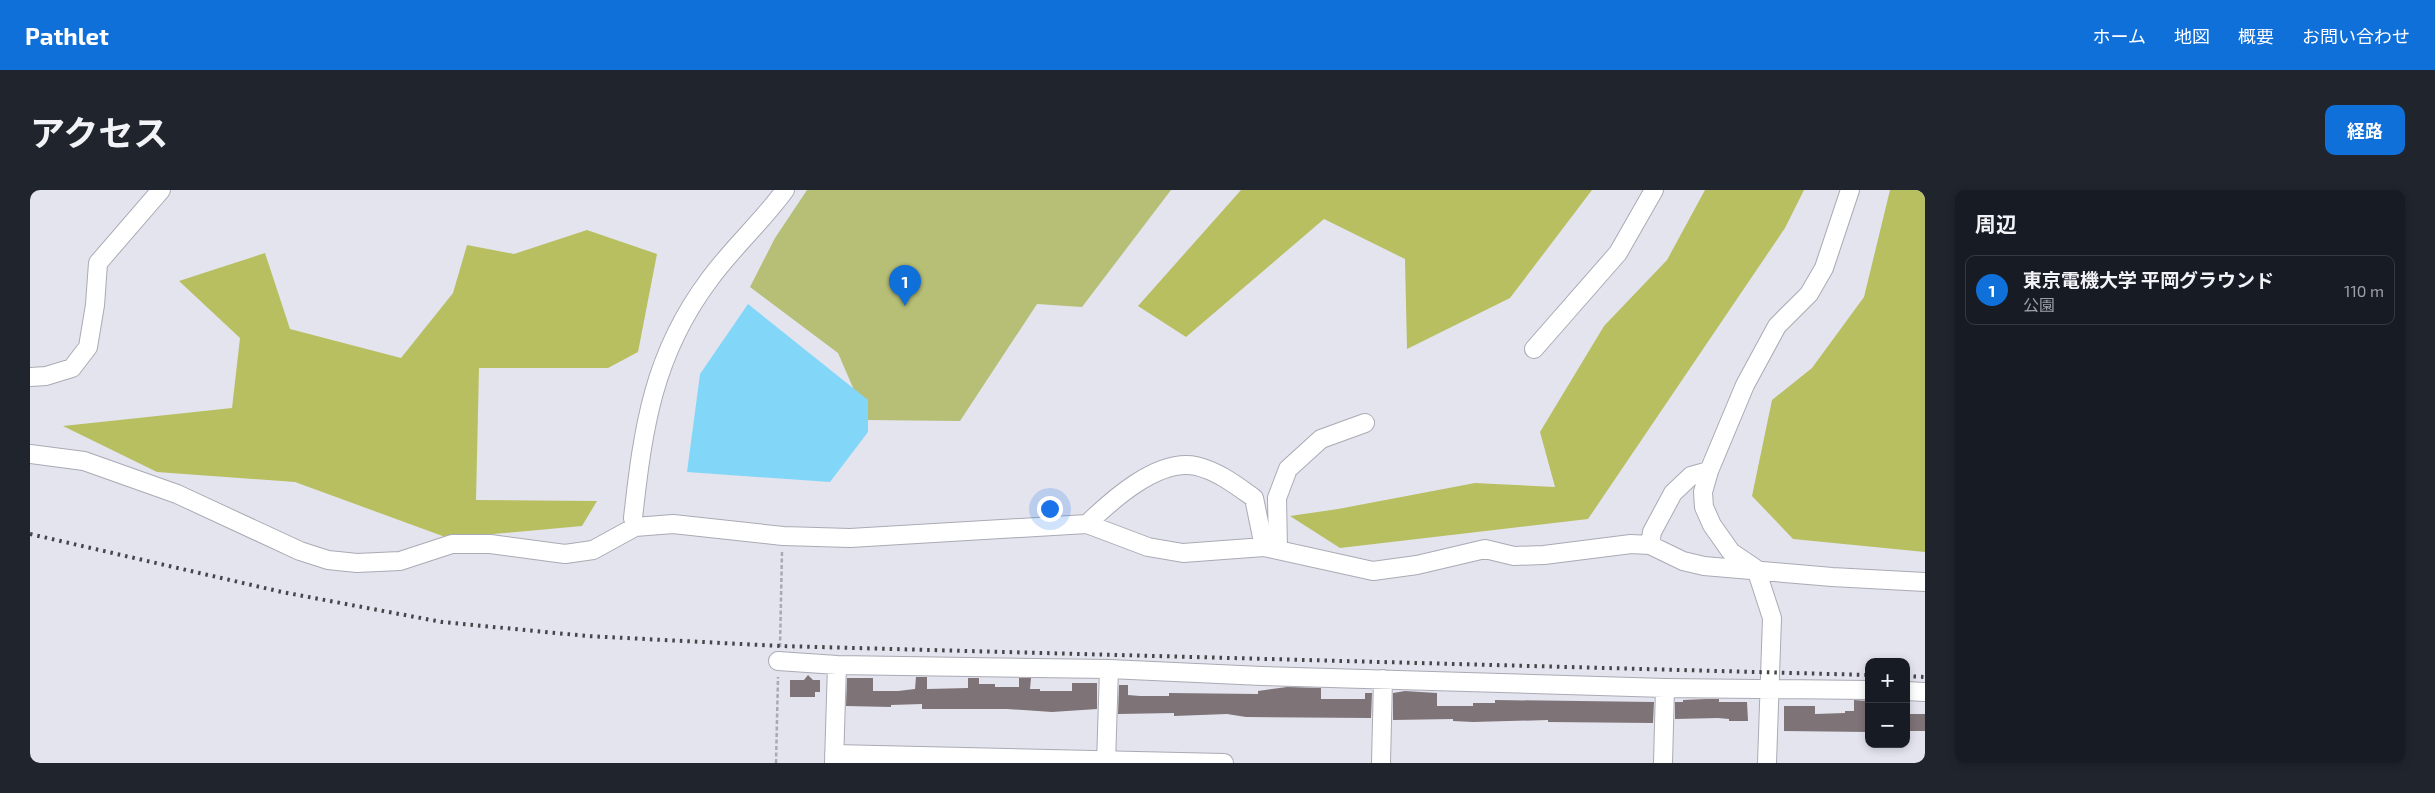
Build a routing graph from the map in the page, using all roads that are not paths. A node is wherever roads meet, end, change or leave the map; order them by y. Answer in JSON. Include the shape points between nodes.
{"nodes":[{"id":1,"x":161,"y":190,"type":"edge"},
{"id":2,"x":1654,"y":190,"type":"edge"},
{"id":3,"x":1850,"y":190,"type":"edge"},
{"id":4,"x":782,"y":191,"type":"edge"},
{"id":5,"x":1534,"y":349,"type":"dead end"},
{"id":6,"x":30,"y":377,"type":"edge"},
{"id":7,"x":1365,"y":423,"type":"dead end"},
{"id":8,"x":30,"y":454,"type":"edge"},
{"id":9,"x":1709,"y":471,"type":"junction"},
{"id":10,"x":1087,"y":524,"type":"junction"},
{"id":11,"x":635,"y":528,"type":"junction"},
{"id":12,"x":1650,"y":545,"type":"junction"},
{"id":13,"x":1271,"y":548,"type":"junction"},
{"id":14,"x":1756,"y":569,"type":"junction"},
{"id":15,"x":1925,"y":582,"type":"edge"},
{"id":16,"x":778,"y":661,"type":"dead end"},
{"id":17,"x":837,"y":665,"type":"junction"},
{"id":18,"x":1109,"y":669,"type":"junction"},
{"id":19,"x":1382,"y":679,"type":"junction"},
{"id":20,"x":1665,"y":688,"type":"junction"},
{"id":21,"x":1769,"y":688,"type":"junction"},
{"id":22,"x":1865,"y":690,"type":"edge"},
{"id":23,"x":1910,"y":691,"type":"edge"},
{"id":24,"x":1925,"y":692,"type":"edge"},
{"id":25,"x":834,"y":758,"type":"edge"},
{"id":26,"x":1106,"y":762,"type":"edge"},
{"id":27,"x":1224,"y":763,"type":"edge"},
{"id":28,"x":1381,"y":763,"type":"edge"},
{"id":29,"x":1663,"y":763,"type":"edge"},
{"id":30,"x":1767,"y":763,"type":"edge"}],
"edges":[{"from":1,"to":6,"type":"street","via":[[98,263],[88,347],[72,368]]},
{"from":2,"to":5,"type":"street","via":[[1618,253]]},
{"from":3,"to":9,"type":"street","via":[[1824,268],[1809,294],[1777,326],[1745,385]]},
{"from":4,"to":11,"type":"street","via":[[709,280],[681,324],[665,358],[649,407],[633,518]]},
{"from":7,"to":13,"type":"street","via":[[1321,439],[1288,469],[1277,498]]},
{"from":8,"to":11,"type":"street","via":[[84,461],[177,494],[300,551],[328,560],[357,563],[400,561],[452,544],[490,544],[564,554],[593,550]]},
{"from":9,"to":12,"type":"street","via":[[1691,476],[1673,493],[1652,532]]},
{"from":9,"to":14,"type":"street","via":[[1703,492],[1704,507],[1712,525],[1731,552]]},
{"from":10,"to":11,"type":"street","via":[[850,538],[783,536],[673,524]]},
{"from":10,"to":13,"type":"street","via":[[1148,547],[1183,553]]},
{"from":10,"to":13,"type":"street","via":[[1118,494],[1145,479],[1172,467],[1196,466],[1229,480],[1254,498]]},
{"from":12,"to":13,"type":"street","via":[[1632,544],[1522,556],[1484,549],[1417,566],[1373,571]]},
{"from":12,"to":14,"type":"street","via":[[1683,561],[1704,566]]},
{"from":14,"to":15,"type":"street"},
{"from":14,"to":21,"type":"street","via":[[1772,618]]},
{"from":16,"to":17,"type":"street"},
{"from":17,"to":18,"type":"street"},
{"from":17,"to":25,"type":"street"},
{"from":18,"to":19,"type":"street"},
{"from":18,"to":26,"type":"street"},
{"from":19,"to":20,"type":"street"},
{"from":19,"to":28,"type":"street"},
{"from":20,"to":21,"type":"street"},
{"from":20,"to":29,"type":"street"},
{"from":21,"to":22,"type":"street"},
{"from":21,"to":30,"type":"street"},
{"from":23,"to":24,"type":"street"},
{"from":25,"to":26,"type":"street"},
{"from":26,"to":27,"type":"street"}]}
